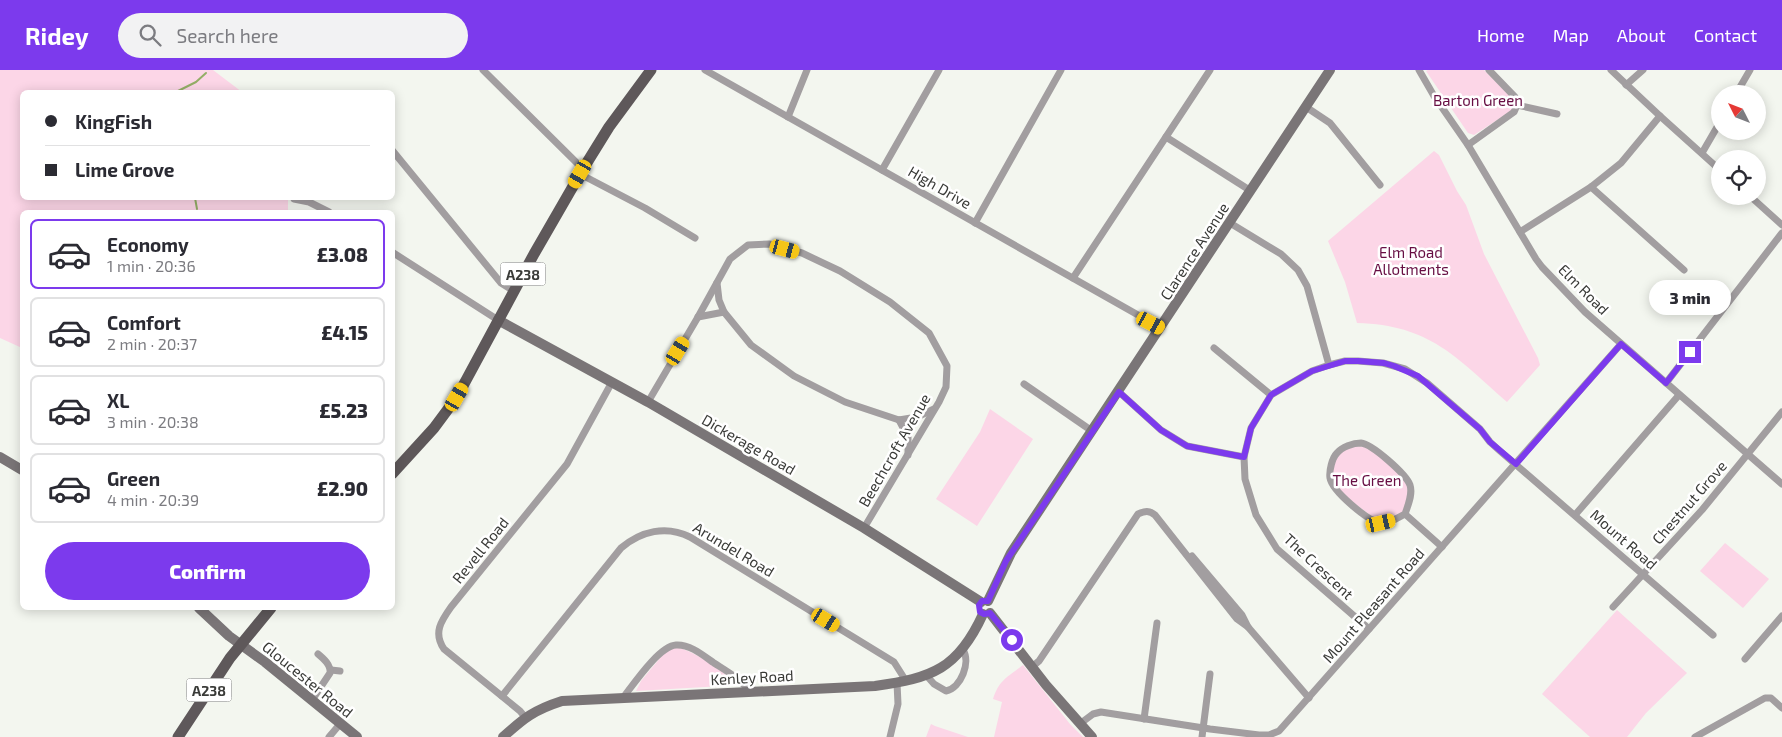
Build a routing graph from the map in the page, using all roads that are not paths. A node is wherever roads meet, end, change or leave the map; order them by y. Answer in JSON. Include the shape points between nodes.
{"nodes":[{"id":1,"x":484,"y":70,"type":"edge"},
{"id":2,"x":651,"y":70,"type":"edge"},
{"id":3,"x":704,"y":70,"type":"edge"},
{"id":4,"x":807,"y":70,"type":"edge"},
{"id":5,"x":938,"y":70,"type":"edge"},
{"id":6,"x":1061,"y":70,"type":"edge"},
{"id":7,"x":1210,"y":70,"type":"edge"},
{"id":8,"x":1330,"y":70,"type":"edge"},
{"id":9,"x":1419,"y":70,"type":"edge"},
{"id":10,"x":1489,"y":70,"type":"edge"},
{"id":11,"x":1612,"y":70,"type":"edge"},
{"id":12,"x":1642,"y":70,"type":"edge"},
{"id":13,"x":1750,"y":70,"type":"edge"},
{"id":14,"x":1626,"y":85,"type":"junction"},
{"id":15,"x":1741,"y":85,"type":"edge"},
{"id":16,"x":1517,"y":105,"type":"junction"},
{"id":17,"x":1306,"y":107,"type":"junction"},
{"id":18,"x":1557,"y":114,"type":"dead end"},
{"id":19,"x":1660,"y":116,"type":"junction"},
{"id":20,"x":788,"y":117,"type":"junction"},
{"id":21,"x":1166,"y":137,"type":"junction"},
{"id":22,"x":1711,"y":138,"type":"edge"},
{"id":23,"x":1468,"y":145,"type":"junction"},
{"id":24,"x":1702,"y":153,"type":"junction"},
{"id":25,"x":395,"y":154,"type":"edge"},
{"id":26,"x":1711,"y":162,"type":"edge"},
{"id":27,"x":882,"y":170,"type":"junction"},
{"id":28,"x":582,"y":171,"type":"junction"},
{"id":29,"x":1380,"y":185,"type":"dead end"},
{"id":30,"x":1591,"y":187,"type":"junction"},
{"id":31,"x":1251,"y":191,"type":"junction"},
{"id":32,"x":302,"y":200,"type":"edge"},
{"id":33,"x":1760,"y":205,"type":"edge"},
{"id":34,"x":326,"y":210,"type":"edge"},
{"id":35,"x":1230,"y":222,"type":"junction"},
{"id":36,"x":975,"y":223,"type":"junction"},
{"id":37,"x":1782,"y":224,"type":"edge"},
{"id":38,"x":1520,"y":232,"type":"junction"},
{"id":39,"x":1782,"y":233,"type":"edge"},
{"id":40,"x":695,"y":238,"type":"dead end"},
{"id":41,"x":395,"y":254,"type":"edge"},
{"id":42,"x":1684,"y":270,"type":"dead end"},
{"id":43,"x":1073,"y":278,"type":"junction"},
{"id":44,"x":717,"y":283,"type":"junction"},
{"id":45,"x":514,"y":291,"type":"junction"},
{"id":46,"x":724,"y":312,"type":"junction"},
{"id":47,"x":698,"y":317,"type":"junction"},
{"id":48,"x":498,"y":320,"type":"junction"},
{"id":49,"x":1161,"y":328,"type":"junction"},
{"id":50,"x":1621,"y":344,"type":"junction"},
{"id":51,"x":1214,"y":348,"type":"dead end"},
{"id":52,"x":1329,"y":365,"type":"junction"},
{"id":53,"x":612,"y":382,"type":"junction"},
{"id":54,"x":1666,"y":383,"type":"junction"},
{"id":55,"x":1024,"y":384,"type":"dead end"},
{"id":56,"x":1119,"y":392,"type":"junction"},
{"id":57,"x":1271,"y":395,"type":"junction"},
{"id":58,"x":1679,"y":395,"type":"junction"},
{"id":59,"x":648,"y":402,"type":"junction"},
{"id":60,"x":934,"y":409,"type":"junction"},
{"id":61,"x":1782,"y":412,"type":"edge"},
{"id":62,"x":899,"y":420,"type":"junction"},
{"id":63,"x":1092,"y":431,"type":"junction"},
{"id":64,"x":1749,"y":455,"type":"junction"},
{"id":65,"x":908,"y":456,"type":"junction"},
{"id":66,"x":0,"y":457,"type":"edge"},
{"id":67,"x":1244,"y":457,"type":"junction"},
{"id":68,"x":1516,"y":464,"type":"junction"},
{"id":69,"x":20,"y":469,"type":"edge"},
{"id":70,"x":395,"y":471,"type":"edge"},
{"id":71,"x":1782,"y":484,"type":"edge"},
{"id":72,"x":1405,"y":514,"type":"junction"},
{"id":73,"x":1575,"y":515,"type":"junction"},
{"id":74,"x":864,"y":528,"type":"junction"},
{"id":75,"x":1442,"y":547,"type":"junction"},
{"id":76,"x":1643,"y":574,"type":"junction"},
{"id":77,"x":985,"y":601,"type":"junction"},
{"id":78,"x":1613,"y":607,"type":"dead end"},
{"id":79,"x":201,"y":610,"type":"edge"},
{"id":80,"x":269,"y":610,"type":"edge"},
{"id":81,"x":986,"y":613,"type":"junction"},
{"id":82,"x":1782,"y":616,"type":"edge"},
{"id":83,"x":1157,"y":623,"type":"dead end"},
{"id":84,"x":1369,"y":630,"type":"junction"},
{"id":85,"x":1713,"y":635,"type":"dead end"},
{"id":86,"x":240,"y":644,"type":"junction"},
{"id":87,"x":963,"y":650,"type":"junction"},
{"id":88,"x":318,"y":654,"type":"dead end"},
{"id":89,"x":1745,"y":658,"type":"dead end"},
{"id":90,"x":1033,"y":666,"type":"junction"},
{"id":91,"x":331,"y":670,"type":"junction"},
{"id":92,"x":340,"y":671,"type":"dead end"},
{"id":93,"x":1210,"y":674,"type":"dead end"},
{"id":94,"x":926,"y":675,"type":"junction"},
{"id":95,"x":902,"y":682,"type":"junction"},
{"id":96,"x":750,"y":692,"type":"junction"},
{"id":97,"x":502,"y":696,"type":"junction"},
{"id":98,"x":622,"y":698,"type":"junction"},
{"id":99,"x":1308,"y":698,"type":"junction"},
{"id":100,"x":312,"y":700,"type":"junction"},
{"id":101,"x":1782,"y":708,"type":"edge"},
{"id":102,"x":525,"y":717,"type":"junction"},
{"id":103,"x":1144,"y":719,"type":"junction"},
{"id":104,"x":1081,"y":723,"type":"junction"},
{"id":105,"x":340,"y":724,"type":"junction"},
{"id":106,"x":1203,"y":728,"type":"junction"},
{"id":107,"x":1270,"y":736,"type":"edge"},
{"id":108,"x":178,"y":737,"type":"edge"},
{"id":109,"x":330,"y":737,"type":"edge"},
{"id":110,"x":357,"y":737,"type":"edge"},
{"id":111,"x":502,"y":737,"type":"edge"},
{"id":112,"x":890,"y":737,"type":"edge"},
{"id":113,"x":1092,"y":737,"type":"edge"},
{"id":114,"x":1202,"y":737,"type":"edge"},
{"id":115,"x":1695,"y":737,"type":"edge"}],
"edges":[{"from":1,"to":28,"type":"street"},
{"from":2,"to":28,"type":"main road","number":"A238","via":[[613,121]]},
{"from":3,"to":20,"type":"street","name":"High Drive"},
{"from":4,"to":20,"type":"street"},
{"from":5,"to":27,"type":"street"},
{"from":6,"to":36,"type":"street"},
{"from":7,"to":21,"type":"street"},
{"from":8,"to":17,"type":"street","name":"Clarence Avenue"},
{"from":9,"to":23,"type":"street","name":"Elm Road"},
{"from":10,"to":16,"type":"street","via":[[1515,96]]},
{"from":11,"to":14,"type":"street"},
{"from":12,"to":14,"type":"street"},
{"from":13,"to":15,"type":"street"},
{"from":14,"to":19,"type":"street"},
{"from":16,"to":18,"type":"street"},
{"from":16,"to":23,"type":"street","via":[[1514,112]]},
{"from":17,"to":29,"type":"street","via":[[1330,124]]},
{"from":17,"to":31,"type":"street","name":"Clarence Avenue"},
{"from":19,"to":24,"type":"street"},
{"from":19,"to":30,"type":"street","via":[[1621,163]]},
{"from":20,"to":27,"type":"street","name":"High Drive"},
{"from":21,"to":31,"type":"street"},
{"from":21,"to":43,"type":"street"},
{"from":22,"to":24,"type":"street"},
{"from":23,"to":38,"type":"street","name":"Elm Road"},
{"from":24,"to":26,"type":"street"},
{"from":25,"to":45,"type":"street","via":[[501,283]]},
{"from":27,"to":36,"type":"street","name":"High Drive"},
{"from":28,"to":40,"type":"street"},
{"from":28,"to":45,"type":"main road","number":"A238"},
{"from":30,"to":38,"type":"street"},
{"from":30,"to":42,"type":"street"},
{"from":31,"to":35,"type":"street","name":"Clarence Avenue"},
{"from":32,"to":34,"type":"street"},
{"from":33,"to":37,"type":"street"},
{"from":35,"to":49,"type":"street","name":"Clarence Avenue"},
{"from":35,"to":52,"type":"street","via":[[1281,254],[1298,270],[1307,286]]},
{"from":36,"to":43,"type":"street","name":"High Drive"},
{"from":38,"to":50,"type":"street","name":"Elm Road","via":[[1536,259],[1562,289]]},
{"from":39,"to":54,"type":"street"},
{"from":41,"to":48,"type":"street"},
{"from":43,"to":49,"type":"street","name":"High Drive"},
{"from":44,"to":46,"type":"street"},
{"from":44,"to":47,"type":"street","name":"Beechcroft Avenue"},
{"from":44,"to":60,"type":"street","name":"Beechcroft Avenue","via":[[730,259],[748,244],[769,244],[802,253],[840,271],[890,302],[929,333],[947,366],[946,387]]},
{"from":45,"to":48,"type":"main road","number":"A238"},
{"from":46,"to":47,"type":"street"},
{"from":46,"to":62,"type":"street","via":[[752,345],[794,376],[845,402]]},
{"from":47,"to":59,"type":"street","name":"Beechcroft Avenue"},
{"from":48,"to":53,"type":"street","name":"Dickerage Road"},
{"from":48,"to":70,"type":"main road","number":"A238","via":[[452,405]]},
{"from":49,"to":56,"type":"street","name":"Clarence Avenue"},
{"from":50,"to":54,"type":"street","name":"Elm Road"},
{"from":50,"to":68,"type":"street","name":"Mount Pleasant Road"},
{"from":51,"to":57,"type":"street"},
{"from":52,"to":57,"type":"street","name":"The Crescent"},
{"from":52,"to":68,"type":"street","name":"The Crescent","via":[[1370,361],[1405,370],[1437,391]]},
{"from":53,"to":59,"type":"street","name":"Dickerage Road"},
{"from":53,"to":97,"type":"street","name":"Revell Road","via":[[566,464],[441,621],[438,630],[444,649]]},
{"from":54,"to":58,"type":"street","name":"Elm Road"},
{"from":55,"to":63,"type":"street"},
{"from":56,"to":63,"type":"street","name":"Clarence Avenue"},
{"from":56,"to":67,"type":"street","via":[[1161,430],[1187,446]]},
{"from":57,"to":67,"type":"street","name":"The Crescent","via":[[1251,428]]},
{"from":58,"to":64,"type":"street","name":"Elm Road"},
{"from":58,"to":73,"type":"street"},
{"from":59,"to":74,"type":"street","name":"Dickerage Road"},
{"from":60,"to":62,"type":"street","via":[[917,417]]},
{"from":60,"to":65,"type":"street","name":"Beechcroft Avenue"},
{"from":61,"to":64,"type":"street","name":"Chestnut Grove"},
{"from":62,"to":65,"type":"street","via":[[908,437]]},
{"from":63,"to":77,"type":"street","name":"Clarence Avenue","via":[[1006,561]]},
{"from":64,"to":71,"type":"street","name":"Elm Road"},
{"from":64,"to":76,"type":"street","name":"Chestnut Grove"},
{"from":65,"to":74,"type":"street","name":"Beechcroft Avenue"},
{"from":66,"to":69,"type":"street"},
{"from":67,"to":84,"type":"street","name":"The Crescent","via":[[1245,479],[1256,515],[1277,549]]},
{"from":68,"to":73,"type":"street","name":"Mount Road"},
{"from":68,"to":75,"type":"street","name":"Mount Pleasant Road"},
{"from":72,"to":72,"type":"street","via":[[1381,523],[1366,517],[1335,489],[1330,479],[1331,464],[1337,453],[1350,445],[1362,443],[1402,474],[1410,485]]},
{"from":72,"to":75,"type":"street"},
{"from":73,"to":76,"type":"street","name":"Mount Road"},
{"from":74,"to":77,"type":"street","name":"Dickerage Road"},
{"from":75,"to":84,"type":"street","name":"Mount Pleasant Road"},
{"from":76,"to":78,"type":"street","name":"Chestnut Grove"},
{"from":76,"to":85,"type":"street","name":"Mount Road"},
{"from":77,"to":81,"type":"street","name":"Kenley Road","via":[[978,608]]},
{"from":79,"to":86,"type":"street","name":"Gloucester Road"},
{"from":80,"to":86,"type":"main road","number":"A238"},
{"from":81,"to":87,"type":"street","name":"Kenley Road"},
{"from":81,"to":90,"type":"street"},
{"from":82,"to":89,"type":"street"},
{"from":83,"to":103,"type":"street"},
{"from":84,"to":99,"type":"street","name":"Mount Pleasant Road"},
{"from":86,"to":100,"type":"street","name":"Gloucester Road"},
{"from":86,"to":108,"type":"main road","number":"A238"},
{"from":87,"to":94,"type":"street","name":"Kenley Road","via":[[947,664]]},
{"from":87,"to":94,"type":"street","via":[[966,662],[953,689],[946,691]]},
{"from":88,"to":91,"type":"street"},
{"from":90,"to":99,"type":"street","via":[[1138,514],[1145,511],[1155,515],[1198,562]]},
{"from":90,"to":104,"type":"street"},
{"from":91,"to":92,"type":"street"},
{"from":91,"to":100,"type":"street"},
{"from":93,"to":106,"type":"street"},
{"from":94,"to":95,"type":"street","name":"Kenley Road"},
{"from":95,"to":96,"type":"street","name":"Kenley Road"},
{"from":95,"to":97,"type":"street","name":"Arundel Road","via":[[894,662],[690,537],[663,530],[638,537],[621,548]]},
{"from":95,"to":112,"type":"street"},
{"from":96,"to":98,"type":"street","name":"Kenley Road"},
{"from":96,"to":98,"type":"street","via":[[743,682],[700,654],[687,646],[675,645],[663,651]]},
{"from":97,"to":102,"type":"street","name":"Revell Road"},
{"from":98,"to":102,"type":"street","name":"Kenley Road","via":[[562,701]]},
{"from":99,"to":107,"type":"street","name":"Mount Pleasant Road","via":[[1282,729]]},
{"from":100,"to":105,"type":"street","name":"Gloucester Road"},
{"from":101,"to":115,"type":"street","via":[[1771,698],[1765,698]]},
{"from":102,"to":111,"type":"street","name":"Kenley Road"},
{"from":103,"to":104,"type":"street","name":"Mount Pleasant Road","via":[[1101,712]]},
{"from":103,"to":106,"type":"street","name":"Mount Pleasant Road"},
{"from":104,"to":113,"type":"street"},
{"from":105,"to":109,"type":"street"},
{"from":105,"to":110,"type":"street","name":"Gloucester Road"},
{"from":106,"to":107,"type":"street","name":"Mount Pleasant Road"},
{"from":106,"to":114,"type":"street"}]}
